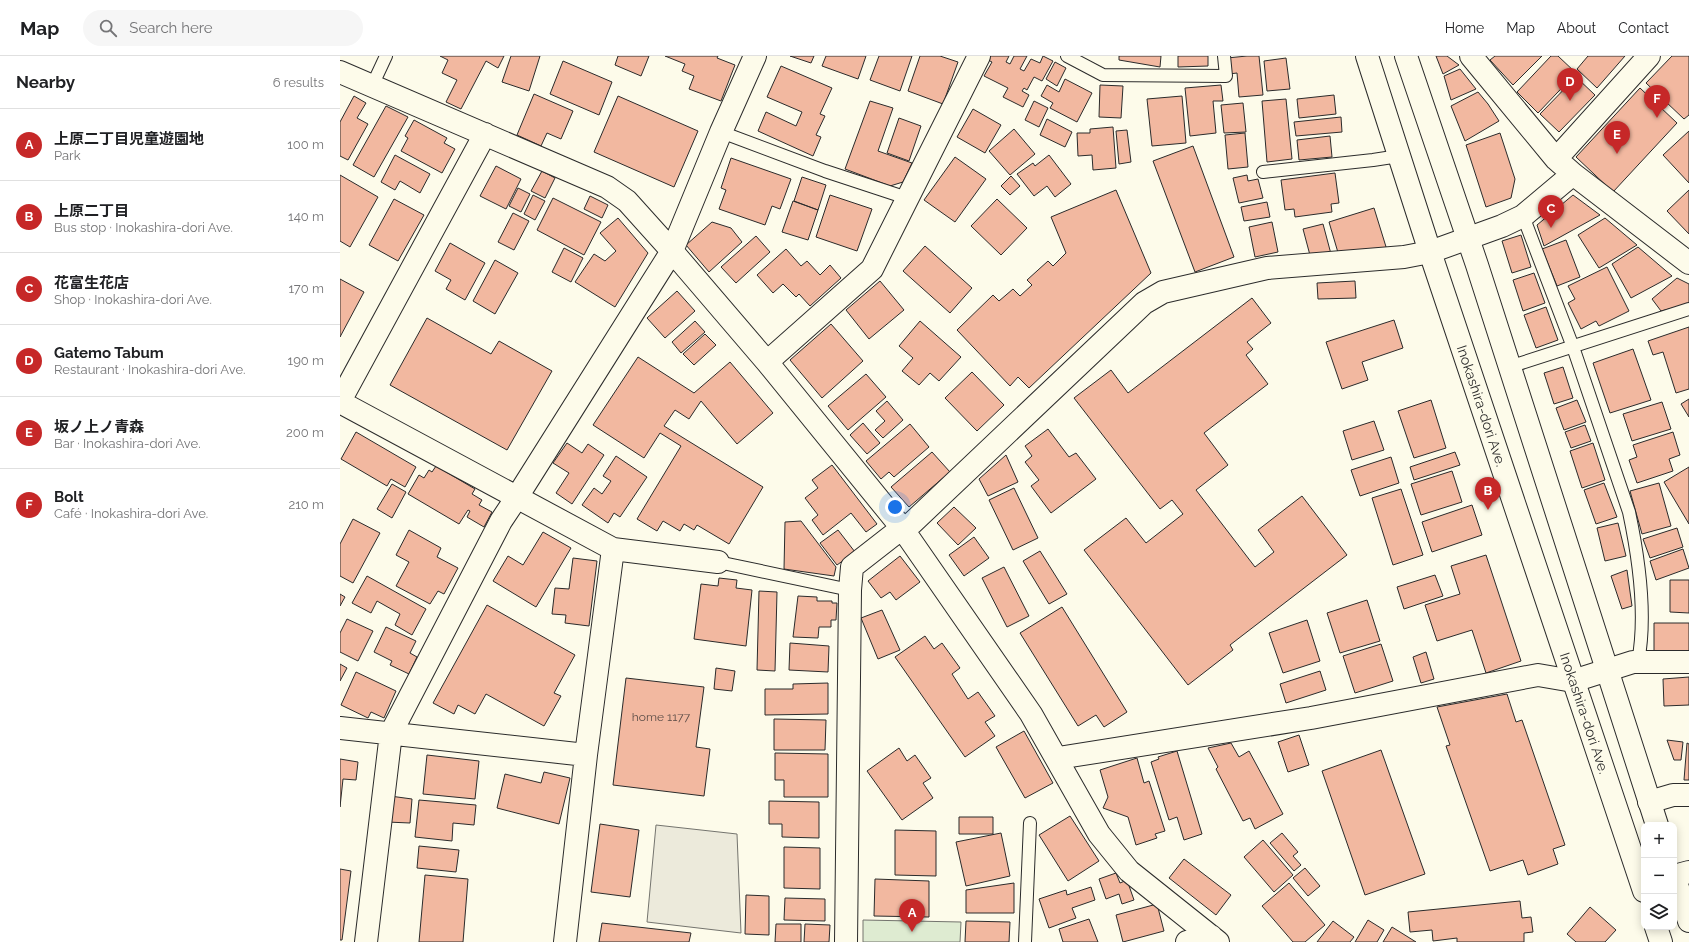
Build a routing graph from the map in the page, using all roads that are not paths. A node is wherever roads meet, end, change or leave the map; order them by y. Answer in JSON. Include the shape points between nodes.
{"nodes":[{"id":1,"x":386,"y":56,"type":"edge"},
{"id":2,"x":755,"y":56,"type":"edge"},
{"id":3,"x":979,"y":56,"type":"edge"},
{"id":4,"x":1067,"y":56,"type":"edge"},
{"id":5,"x":1224,"y":56,"type":"edge"},
{"id":6,"x":1367,"y":56,"type":"edge"},
{"id":7,"x":1406,"y":56,"type":"edge"},
{"id":8,"x":1470,"y":56,"type":"edge"},
{"id":9,"x":1649,"y":56,"type":"edge"},
{"id":10,"x":340,"y":72,"type":"edge"},
{"id":11,"x":372,"y":86,"type":"junction"},
{"id":12,"x":721,"y":132,"type":"junction"},
{"id":13,"x":485,"y":134,"type":"junction"},
{"id":14,"x":1399,"y":156,"type":"junction"},
{"id":15,"x":1556,"y":159,"type":"junction"},
{"id":16,"x":1263,"y":172,"type":"dead end"},
{"id":17,"x":1573,"y":174,"type":"junction"},
{"id":18,"x":907,"y":198,"type":"junction"},
{"id":19,"x":1523,"y":216,"type":"junction"},
{"id":20,"x":1468,"y":239,"type":"junction"},
{"id":21,"x":672,"y":251,"type":"junction"},
{"id":22,"x":1430,"y":252,"type":"junction"},
{"id":23,"x":1689,"y":262,"type":"edge"},
{"id":24,"x":1689,"y":309,"type":"edge"},
{"id":25,"x":1574,"y":347,"type":"junction"},
{"id":26,"x":767,"y":362,"type":"junction"},
{"id":27,"x":1509,"y":367,"type":"junction"},
{"id":28,"x":340,"y":401,"type":"edge"},
{"id":29,"x":517,"y":497,"type":"junction"},
{"id":30,"x":902,"y":528,"type":"junction"},
{"id":31,"x":613,"y":549,"type":"junction"},
{"id":32,"x":718,"y":562,"type":"joint"},
{"id":33,"x":850,"y":590,"type":"junction"},
{"id":34,"x":1638,"y":662,"type":"junction"},
{"id":35,"x":1689,"y":662,"type":"edge"},
{"id":36,"x":1606,"y":670,"type":"junction"},
{"id":37,"x":1573,"y":681,"type":"junction"},
{"id":38,"x":340,"y":728,"type":"edge"},
{"id":39,"x":391,"y":733,"type":"junction"},
{"id":40,"x":586,"y":755,"type":"junction"},
{"id":41,"x":1058,"y":758,"type":"junction"},
{"id":42,"x":1689,"y":795,"type":"edge"},
{"id":43,"x":1649,"y":802,"type":"junction"},
{"id":44,"x":1030,"y":822,"type":"dead end"},
{"id":45,"x":1656,"y":822,"type":"edge"},
{"id":46,"x":1689,"y":872,"type":"edge"},
{"id":47,"x":1677,"y":875,"type":"edge"},
{"id":48,"x":1641,"y":882,"type":"edge"},
{"id":49,"x":1677,"y":885,"type":"edge"},
{"id":50,"x":1689,"y":921,"type":"edge"},
{"id":51,"x":1657,"y":930,"type":"edge"},
{"id":52,"x":1214,"y":939,"type":"edge"},
{"id":53,"x":366,"y":942,"type":"edge"},
{"id":54,"x":565,"y":942,"type":"edge"},
{"id":55,"x":846,"y":942,"type":"edge"},
{"id":56,"x":1026,"y":942,"type":"edge"},
{"id":57,"x":1187,"y":942,"type":"edge"},
{"id":58,"x":1661,"y":942,"type":"edge"}],
"edges":[{"from":1,"to":11,"type":"lane"},
{"from":2,"to":12,"type":"street"},
{"from":3,"to":18,"type":"street"},
{"from":4,"to":5,"type":"lane","via":[[1103,75],[1226,76]]},
{"from":6,"to":14,"type":"street","name":"Inokashira-dori Ave."},
{"from":7,"to":20,"type":"street"},
{"from":8,"to":15,"type":"street"},
{"from":9,"to":15,"type":"street"},
{"from":10,"to":11,"type":"street"},
{"from":11,"to":13,"type":"street"},
{"from":12,"to":18,"type":"lane"},
{"from":12,"to":21,"type":"street"},
{"from":13,"to":21,"type":"street","via":[[607,187],[627,201]]},
{"from":13,"to":28,"type":"street"},
{"from":14,"to":16,"type":"lane"},
{"from":14,"to":22,"type":"street","name":"Inokashira-dori Ave."},
{"from":15,"to":17,"type":"street"},
{"from":17,"to":19,"type":"street"},
{"from":17,"to":23,"type":"street"},
{"from":18,"to":26,"type":"street","via":[[872,269]]},
{"from":19,"to":20,"type":"street"},
{"from":19,"to":25,"type":"lane"},
{"from":20,"to":22,"type":"street"},
{"from":20,"to":27,"type":"street"},
{"from":21,"to":26,"type":"street"},
{"from":21,"to":29,"type":"street"},
{"from":22,"to":30,"type":"street","via":[[1404,257],[1267,268],[1163,292],[1144,303],[912,523]]},
{"from":22,"to":37,"type":"street","name":"Inokashira-dori Ave."},
{"from":24,"to":25,"type":"lane"},
{"from":25,"to":27,"type":"lane"},
{"from":25,"to":34,"type":"lane","via":[[1632,524],[1643,617]]},
{"from":26,"to":30,"type":"street"},
{"from":27,"to":36,"type":"street"},
{"from":28,"to":29,"type":"street"},
{"from":29,"to":31,"type":"street"},
{"from":29,"to":39,"type":"street","via":[[500,521]]},
{"from":30,"to":33,"type":"street","via":[[852,567]]},
{"from":30,"to":41,"type":"street","via":[[1031,714]]},
{"from":31,"to":32,"type":"street"},
{"from":31,"to":40,"type":"street"},
{"from":32,"to":33,"type":"lane"},
{"from":33,"to":55,"type":"street"},
{"from":34,"to":35,"type":"street"},
{"from":34,"to":36,"type":"street"},
{"from":36,"to":37,"type":"street"},
{"from":36,"to":43,"type":"street"},
{"from":37,"to":41,"type":"street","via":[[1538,675],[1311,718]]},
{"from":37,"to":48,"type":"street","name":"Inokashira-dori Ave."},
{"from":38,"to":39,"type":"street"},
{"from":39,"to":40,"type":"street"},
{"from":39,"to":53,"type":"street"},
{"from":40,"to":54,"type":"street"},
{"from":41,"to":52,"type":"street","via":[[1099,834],[1129,870]]},
{"from":42,"to":43,"type":"street","via":[[1673,795]]},
{"from":43,"to":45,"type":"street"},
{"from":44,"to":56,"type":"lane"},
{"from":46,"to":47,"type":"street"},
{"from":49,"to":50,"type":"street"},
{"from":51,"to":58,"type":"street"},
{"from":52,"to":57,"type":"street"}]}
